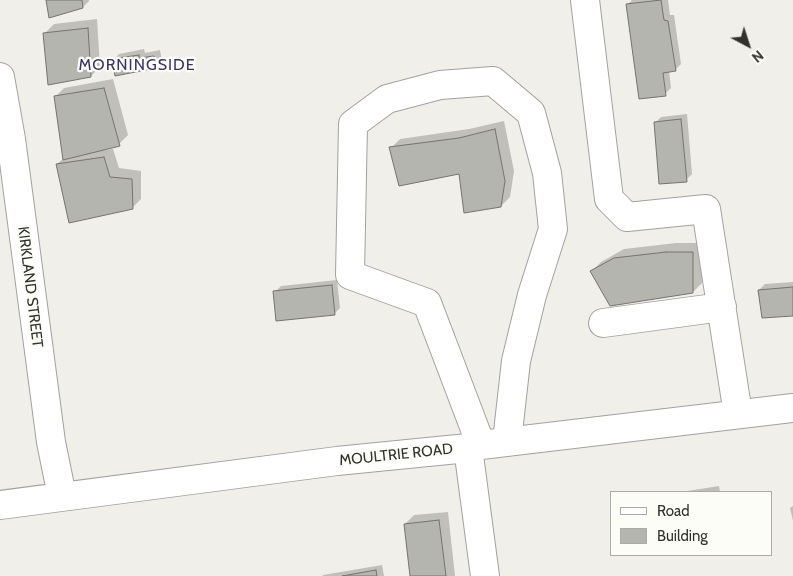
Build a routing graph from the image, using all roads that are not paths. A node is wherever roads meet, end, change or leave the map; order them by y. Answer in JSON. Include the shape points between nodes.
{"nodes":[{"id":1,"x":585,"y":0,"type":"edge"},
{"id":2,"x":0,"y":77,"type":"edge"},
{"id":3,"x":2,"y":115,"type":"edge"},
{"id":4,"x":722,"y":308,"type":"junction"},
{"id":5,"x":603,"y":322,"type":"dead end"},
{"id":6,"x":793,"y":408,"type":"edge"},
{"id":7,"x":738,"y":414,"type":"junction"},
{"id":8,"x":507,"y":441,"type":"junction"},
{"id":9,"x":474,"y":446,"type":"junction"},
{"id":10,"x":62,"y":496,"type":"junction"},
{"id":11,"x":0,"y":505,"type":"edge"},
{"id":12,"x":485,"y":576,"type":"edge"}],
"edges":[{"from":1,"to":4,"type":"street","via":[[609,199],[627,217],[706,210]]},
{"from":2,"to":3,"type":"street","name":"KIRKLAND STREET"},
{"from":3,"to":10,"type":"street","name":"KIRKLAND STREET","via":[[11,139],[51,442]]},
{"from":4,"to":5,"type":"street"},
{"from":4,"to":7,"type":"street"},
{"from":6,"to":7,"type":"street","name":"MOULTRIE ROAD"},
{"from":7,"to":8,"type":"street","name":"MOULTRIE ROAD"},
{"from":8,"to":9,"type":"street","name":"MOULTRIE ROAD"},
{"from":8,"to":9,"type":"street","via":[[516,361],[552,229],[547,173],[531,113],[493,82],[440,85],[387,100],[353,124],[350,275],[427,303]]},
{"from":9,"to":10,"type":"street","name":"MOULTRIE ROAD"},
{"from":9,"to":12,"type":"street"},
{"from":10,"to":11,"type":"street","name":"MOULTRIE ROAD"}]}
